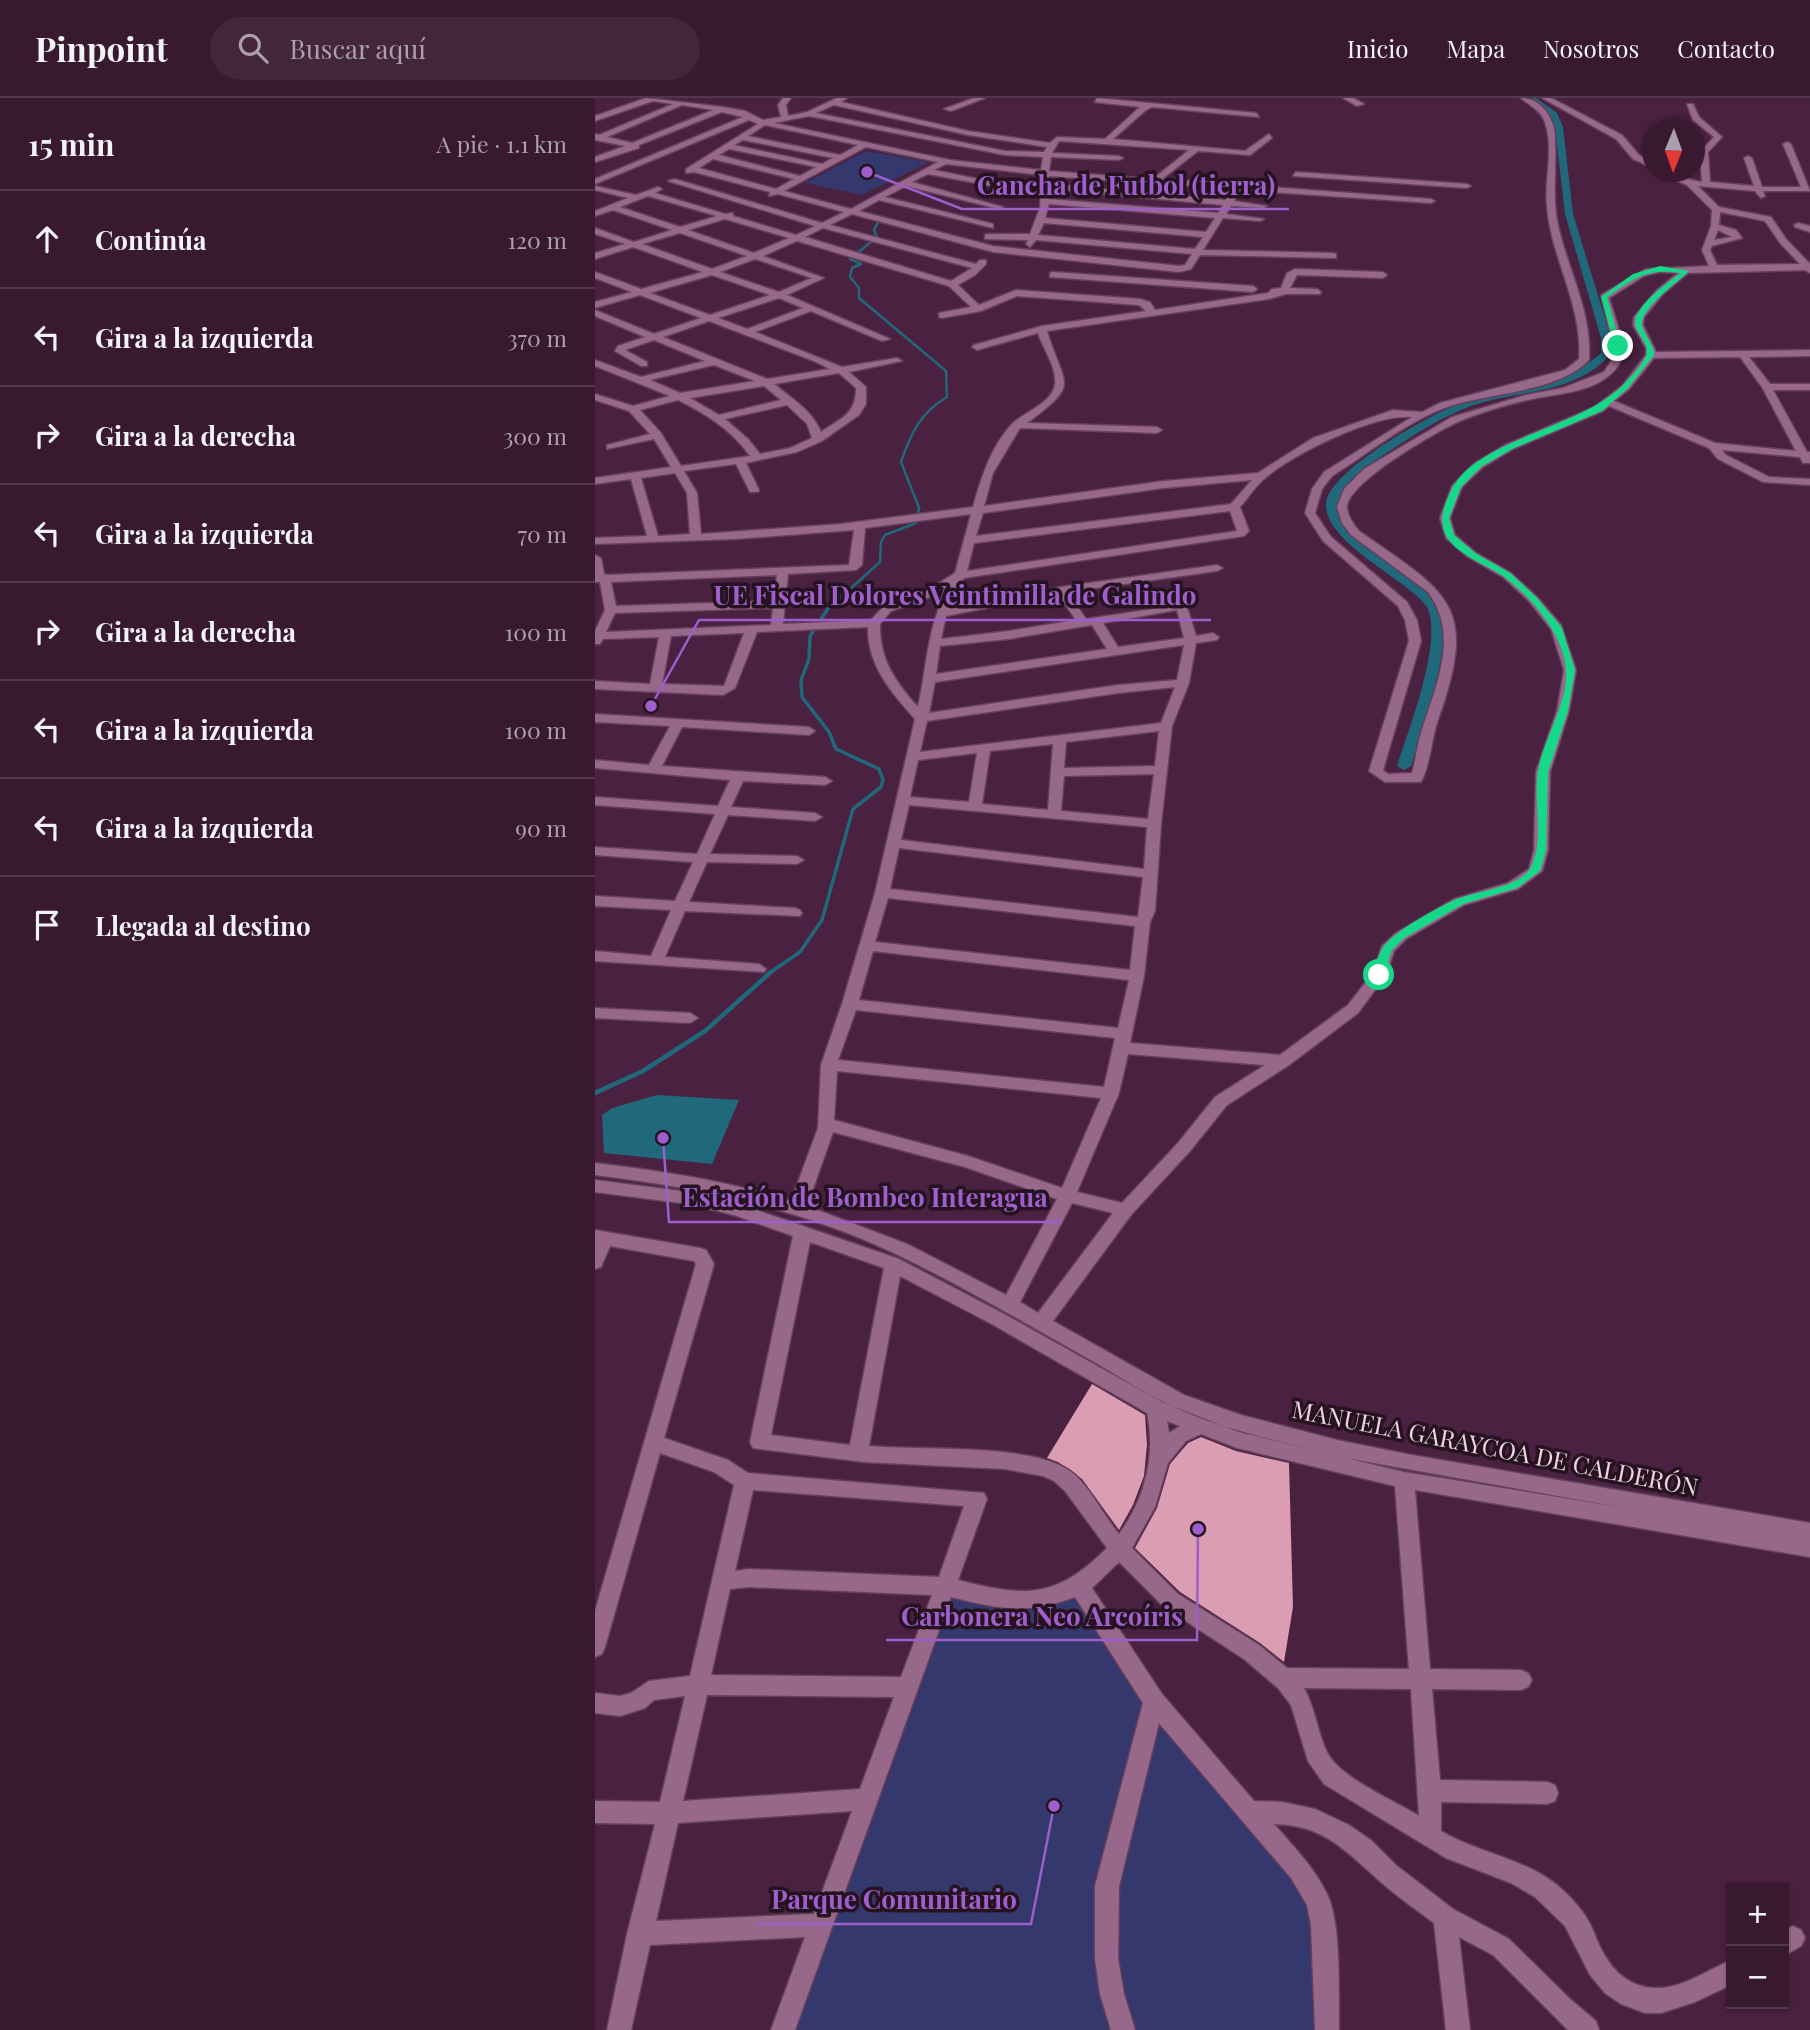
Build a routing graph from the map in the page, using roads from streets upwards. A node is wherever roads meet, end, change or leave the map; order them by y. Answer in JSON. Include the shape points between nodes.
{"nodes":[{"id":1,"x":652,"y":98,"type":"edge"},
{"id":2,"x":712,"y":98,"type":"edge"},
{"id":3,"x":787,"y":98,"type":"edge"},
{"id":4,"x":900,"y":98,"type":"edge"},
{"id":5,"x":981,"y":98,"type":"edge"},
{"id":6,"x":1347,"y":98,"type":"edge"},
{"id":7,"x":1525,"y":98,"type":"edge"},
{"id":8,"x":1546,"y":98,"type":"edge"},
{"id":9,"x":839,"y":100,"type":"edge"},
{"id":10,"x":910,"y":100,"type":"dead end"},
{"id":11,"x":1098,"y":100,"type":"dead end"},
{"id":12,"x":679,"y":104,"type":"junction"},
{"id":13,"x":1360,"y":104,"type":"dead end"},
{"id":14,"x":1148,"y":106,"type":"junction"},
{"id":15,"x":1691,"y":106,"type":"dead end"},
{"id":16,"x":723,"y":108,"type":"junction"},
{"id":17,"x":948,"y":109,"type":"dead end"},
{"id":18,"x":809,"y":114,"type":"junction"},
{"id":19,"x":1256,"y":115,"type":"dead end"},
{"id":20,"x":750,"y":117,"type":"junction"},
{"id":21,"x":785,"y":117,"type":"junction"},
{"id":22,"x":595,"y":119,"type":"edge"},
{"id":23,"x":765,"y":122,"type":"junction"},
{"id":24,"x":682,"y":126,"type":"junction"},
{"id":25,"x":713,"y":133,"type":"junction"},
{"id":26,"x":740,"y":136,"type":"junction"},
{"id":27,"x":1269,"y":136,"type":"dead end"},
{"id":28,"x":597,"y":138,"type":"edge"},
{"id":29,"x":1029,"y":140,"type":"junction"},
{"id":30,"x":1107,"y":141,"type":"junction"},
{"id":31,"x":1787,"y":144,"type":"dead end"},
{"id":32,"x":864,"y":145,"type":"junction"},
{"id":33,"x":634,"y":146,"type":"junction"},
{"id":34,"x":726,"y":146,"type":"junction"},
{"id":35,"x":1196,"y":149,"type":"junction"},
{"id":36,"x":1049,"y":150,"type":"junction"},
{"id":37,"x":665,"y":153,"type":"junction"},
{"id":38,"x":1025,"y":154,"type":"junction"},
{"id":39,"x":677,"y":156,"type":"dead end"},
{"id":40,"x":712,"y":156,"type":"junction"},
{"id":41,"x":839,"y":157,"type":"junction"},
{"id":42,"x":1119,"y":158,"type":"dead end"},
{"id":43,"x":1748,"y":158,"type":"dead end"},
{"id":44,"x":595,"y":160,"type":"edge"},
{"id":45,"x":1642,"y":160,"type":"edge"},
{"id":46,"x":945,"y":161,"type":"junction"},
{"id":47,"x":1307,"y":163,"type":"dead end"},
{"id":48,"x":691,"y":164,"type":"junction"},
{"id":49,"x":821,"y":166,"type":"junction"},
{"id":50,"x":1017,"y":170,"type":"junction"},
{"id":51,"x":927,"y":171,"type":"junction"},
{"id":52,"x":1047,"y":171,"type":"junction"},
{"id":53,"x":1296,"y":174,"type":"junction"},
{"id":54,"x":800,"y":177,"type":"junction"},
{"id":55,"x":1157,"y":179,"type":"junction"},
{"id":56,"x":672,"y":181,"type":"junction"},
{"id":57,"x":595,"y":182,"type":"edge"},
{"id":58,"x":905,"y":183,"type":"junction"},
{"id":59,"x":1690,"y":183,"type":"joint"},
{"id":60,"x":1706,"y":184,"type":"junction"},
{"id":61,"x":1240,"y":185,"type":"junction"},
{"id":62,"x":1044,"y":186,"type":"junction"},
{"id":63,"x":1467,"y":186,"type":"dead end"},
{"id":64,"x":1008,"y":187,"type":"junction"},
{"id":65,"x":595,"y":188,"type":"edge"},
{"id":66,"x":1279,"y":188,"type":"junction"},
{"id":67,"x":1760,"y":188,"type":"junction"},
{"id":68,"x":1808,"y":189,"type":"edge"},
{"id":69,"x":776,"y":191,"type":"junction"},
{"id":70,"x":621,"y":193,"type":"junction"},
{"id":71,"x":650,"y":194,"type":"junction"},
{"id":72,"x":640,"y":198,"type":"junction"},
{"id":73,"x":879,"y":198,"type":"junction"},
{"id":74,"x":1761,"y":199,"type":"dead end"},
{"id":75,"x":1045,"y":201,"type":"junction"},
{"id":76,"x":1431,"y":201,"type":"dead end"},
{"id":77,"x":1230,"y":202,"type":"junction"},
{"id":78,"x":753,"y":204,"type":"junction"},
{"id":79,"x":595,"y":205,"type":"edge"},
{"id":80,"x":1263,"y":206,"type":"dead end"},
{"id":81,"x":999,"y":207,"type":"junction"},
{"id":82,"x":615,"y":208,"type":"junction"},
{"id":83,"x":1716,"y":209,"type":"junction"},
{"id":84,"x":851,"y":213,"type":"junction"},
{"id":85,"x":595,"y":214,"type":"edge"},
{"id":86,"x":727,"y":216,"type":"junction"},
{"id":87,"x":1220,"y":218,"type":"junction"},
{"id":88,"x":1260,"y":219,"type":"dead end"},
{"id":89,"x":1041,"y":220,"type":"junction"},
{"id":90,"x":1798,"y":225,"type":"dead end"},
{"id":91,"x":824,"y":226,"type":"junction"},
{"id":92,"x":990,"y":226,"type":"junction"},
{"id":93,"x":1715,"y":226,"type":"junction"},
{"id":94,"x":1810,"y":229,"type":"edge"},
{"id":95,"x":684,"y":230,"type":"junction"},
{"id":96,"x":595,"y":231,"type":"edge"},
{"id":97,"x":1210,"y":234,"type":"junction"},
{"id":98,"x":988,"y":237,"type":"junction"},
{"id":99,"x":1033,"y":237,"type":"junction"},
{"id":100,"x":797,"y":239,"type":"junction"},
{"id":101,"x":636,"y":244,"type":"junction"},
{"id":102,"x":977,"y":244,"type":"junction"},
{"id":103,"x":1707,"y":244,"type":"junction"},
{"id":104,"x":993,"y":249,"type":"junction"},
{"id":105,"x":1199,"y":252,"type":"junction"},
{"id":106,"x":1026,"y":253,"type":"junction"},
{"id":107,"x":758,"y":255,"type":"junction"},
{"id":108,"x":595,"y":256,"type":"edge"},
{"id":109,"x":1333,"y":256,"type":"dead end"},
{"id":110,"x":1103,"y":260,"type":"junction"},
{"id":111,"x":978,"y":267,"type":"junction"},
{"id":112,"x":1714,"y":268,"type":"junction"},
{"id":113,"x":1809,"y":268,"type":"edge"},
{"id":114,"x":1686,"y":271,"type":"junction"},
{"id":115,"x":711,"y":272,"type":"junction"},
{"id":116,"x":595,"y":275,"type":"edge"},
{"id":117,"x":1053,"y":275,"type":"dead end"},
{"id":118,"x":1383,"y":275,"type":"dead end"},
{"id":119,"x":1098,"y":279,"type":"junction"},
{"id":120,"x":952,"y":284,"type":"junction"},
{"id":121,"x":1285,"y":291,"type":"junction"},
{"id":122,"x":638,"y":292,"type":"junction"},
{"id":123,"x":1317,"y":292,"type":"dead end"},
{"id":124,"x":779,"y":295,"type":"junction"},
{"id":125,"x":595,"y":305,"type":"edge"},
{"id":126,"x":811,"y":308,"type":"junction"},
{"id":127,"x":978,"y":309,"type":"junction"},
{"id":128,"x":595,"y":313,"type":"edge"},
{"id":129,"x":1151,"y":313,"type":"junction"},
{"id":130,"x":942,"y":315,"type":"dead end"},
{"id":131,"x":708,"y":318,"type":"junction"},
{"id":132,"x":1042,"y":329,"type":"junction"},
{"id":133,"x":748,"y":332,"type":"junction"},
{"id":134,"x":653,"y":336,"type":"junction"},
{"id":135,"x":885,"y":339,"type":"dead end"},
{"id":136,"x":977,"y":347,"type":"dead end"},
{"id":137,"x":1742,"y":353,"type":"junction"},
{"id":138,"x":1810,"y":353,"type":"edge"},
{"id":139,"x":1651,"y":355,"type":"junction"},
{"id":140,"x":897,"y":361,"type":"dead end"},
{"id":141,"x":713,"y":362,"type":"junction"},
{"id":142,"x":595,"y":363,"type":"edge"},
{"id":143,"x":643,"y":363,"type":"dead end"},
{"id":144,"x":617,"y":371,"type":"junction"},
{"id":145,"x":842,"y":371,"type":"junction"},
{"id":146,"x":595,"y":377,"type":"edge"},
{"id":147,"x":640,"y":380,"type":"junction"},
{"id":148,"x":765,"y":382,"type":"junction"},
{"id":149,"x":1767,"y":387,"type":"junction"},
{"id":150,"x":1810,"y":387,"type":"edge"},
{"id":151,"x":677,"y":397,"type":"junction"},
{"id":152,"x":598,"y":400,"type":"edge"},
{"id":153,"x":790,"y":401,"type":"junction"},
{"id":154,"x":1607,"y":402,"type":"junction"},
{"id":155,"x":1444,"y":405,"type":"junction"},
{"id":156,"x":633,"y":409,"type":"junction"},
{"id":157,"x":1397,"y":412,"type":"junction"},
{"id":158,"x":1423,"y":415,"type":"junction"},
{"id":159,"x":717,"y":418,"type":"junction"},
{"id":160,"x":1017,"y":425,"type":"junction"},
{"id":161,"x":1157,"y":430,"type":"dead end"},
{"id":162,"x":657,"y":435,"type":"junction"},
{"id":163,"x":818,"y":439,"type":"junction"},
{"id":164,"x":1713,"y":446,"type":"junction"},
{"id":165,"x":611,"y":447,"type":"dead end"},
{"id":166,"x":1807,"y":455,"type":"edge"},
{"id":167,"x":757,"y":458,"type":"junction"},
{"id":168,"x":740,"y":461,"type":"junction"},
{"id":169,"x":1810,"y":466,"type":"edge"},
{"id":170,"x":679,"y":470,"type":"junction"},
{"id":171,"x":635,"y":475,"type":"junction"},
{"id":172,"x":1261,"y":476,"type":"junction"},
{"id":173,"x":595,"y":481,"type":"edge"},
{"id":174,"x":1810,"y":482,"type":"edge"},
{"id":175,"x":754,"y":490,"type":"dead end"},
{"id":176,"x":1234,"y":507,"type":"junction"},
{"id":177,"x":977,"y":510,"type":"junction"},
{"id":178,"x":860,"y":525,"type":"junction"},
{"id":179,"x":695,"y":537,"type":"junction"},
{"id":180,"x":653,"y":539,"type":"junction"},
{"id":181,"x":969,"y":540,"type":"junction"},
{"id":182,"x":595,"y":541,"type":"edge"},
{"id":183,"x":1190,"y":557,"type":"junction"},
{"id":184,"x":595,"y":558,"type":"edge"},
{"id":185,"x":1217,"y":568,"type":"dead end"},
{"id":186,"x":783,"y":571,"type":"junction"},
{"id":187,"x":960,"y":575,"type":"junction"},
{"id":188,"x":600,"y":579,"type":"edge"},
{"id":189,"x":1062,"y":590,"type":"junction"},
{"id":190,"x":780,"y":604,"type":"junction"},
{"id":191,"x":611,"y":610,"type":"junction"},
{"id":192,"x":941,"y":614,"type":"junction"},
{"id":193,"x":1088,"y":620,"type":"junction"},
{"id":194,"x":874,"y":623,"type":"junction"},
{"id":195,"x":777,"y":628,"type":"junction"},
{"id":196,"x":752,"y":629,"type":"junction"},
{"id":197,"x":666,"y":633,"type":"junction"},
{"id":198,"x":1213,"y":637,"type":"dead end"},
{"id":199,"x":596,"y":638,"type":"edge"},
{"id":200,"x":1191,"y":640,"type":"junction"},
{"id":201,"x":935,"y":643,"type":"junction"},
{"id":202,"x":1114,"y":650,"type":"junction"},
{"id":203,"x":929,"y":679,"type":"junction"},
{"id":204,"x":1183,"y":683,"type":"junction"},
{"id":205,"x":595,"y":685,"type":"edge"},
{"id":206,"x":655,"y":688,"type":"junction"},
{"id":207,"x":595,"y":718,"type":"edge"},
{"id":208,"x":921,"y":718,"type":"junction"},
{"id":209,"x":678,"y":723,"type":"junction"},
{"id":210,"x":1166,"y":726,"type":"junction"},
{"id":211,"x":809,"y":731,"type":"dead end"},
{"id":212,"x":1060,"y":738,"type":"junction"},
{"id":213,"x":984,"y":748,"type":"junction"},
{"id":214,"x":913,"y":757,"type":"junction"},
{"id":215,"x":595,"y":764,"type":"edge"},
{"id":216,"x":654,"y":768,"type":"junction"},
{"id":217,"x":1161,"y":770,"type":"junction"},
{"id":218,"x":1058,"y":772,"type":"junction"},
{"id":219,"x":738,"y":777,"type":"junction"},
{"id":220,"x":825,"y":781,"type":"dead end"},
{"id":221,"x":902,"y":800,"type":"junction"},
{"id":222,"x":595,"y":801,"type":"edge"},
{"id":223,"x":975,"y":807,"type":"junction"},
{"id":224,"x":722,"y":810,"type":"junction"},
{"id":225,"x":1054,"y":815,"type":"junction"},
{"id":226,"x":815,"y":817,"type":"dead end"},
{"id":227,"x":1154,"y":824,"type":"junction"},
{"id":228,"x":893,"y":842,"type":"junction"},
{"id":229,"x":595,"y":850,"type":"edge"},
{"id":230,"x":700,"y":858,"type":"junction"},
{"id":231,"x":797,"y":860,"type":"dead end"},
{"id":232,"x":1151,"y":874,"type":"junction"},
{"id":233,"x":882,"y":893,"type":"junction"},
{"id":234,"x":595,"y":901,"type":"edge"},
{"id":235,"x":680,"y":905,"type":"junction"},
{"id":236,"x":795,"y":913,"type":"dead end"},
{"id":237,"x":1143,"y":922,"type":"junction"},
{"id":238,"x":866,"y":946,"type":"junction"},
{"id":239,"x":595,"y":956,"type":"edge"},
{"id":240,"x":656,"y":960,"type":"junction"},
{"id":241,"x":759,"y":969,"type":"dead end"},
{"id":242,"x":1137,"y":975,"type":"junction"},
{"id":243,"x":851,"y":1004,"type":"junction"},
{"id":244,"x":595,"y":1013,"type":"edge"},
{"id":245,"x":689,"y":1018,"type":"dead end"},
{"id":246,"x":1122,"y":1041,"type":"junction"},
{"id":247,"x":1283,"y":1061,"type":"junction"},
{"id":248,"x":829,"y":1065,"type":"junction"},
{"id":249,"x":1111,"y":1093,"type":"junction"},
{"id":250,"x":826,"y":1124,"type":"junction"},
{"id":251,"x":595,"y":1169,"type":"edge"},
{"id":252,"x":595,"y":1186,"type":"edge"},
{"id":253,"x":1067,"y":1196,"type":"junction"},
{"id":254,"x":797,"y":1209,"type":"junction"},
{"id":255,"x":1125,"y":1210,"type":"junction"},
{"id":256,"x":803,"y":1231,"type":"junction"},
{"id":257,"x":599,"y":1238,"type":"edge"},
{"id":258,"x":595,"y":1262,"type":"edge"},
{"id":259,"x":893,"y":1264,"type":"junction"},
{"id":260,"x":1010,"y":1305,"type":"junction"},
{"id":261,"x":1040,"y":1324,"type":"junction"},
{"id":262,"x":1155,"y":1408,"type":"junction"},
{"id":263,"x":1198,"y":1427,"type":"junction"},
{"id":264,"x":655,"y":1443,"type":"junction"},
{"id":265,"x":858,"y":1453,"type":"junction"},
{"id":266,"x":1160,"y":1460,"type":"junction"},
{"id":267,"x":1404,"y":1480,"type":"junction"},
{"id":268,"x":745,"y":1481,"type":"junction"},
{"id":269,"x":1810,"y":1532,"type":"edge"},
{"id":270,"x":1120,"y":1546,"type":"junction"},
{"id":271,"x":1810,"y":1548,"type":"edge"},
{"id":272,"x":722,"y":1581,"type":"junction"},
{"id":273,"x":944,"y":1586,"type":"junction"},
{"id":274,"x":1079,"y":1586,"type":"junction"},
{"id":275,"x":595,"y":1647,"type":"edge"},
{"id":276,"x":1281,"y":1678,"type":"junction"},
{"id":277,"x":1420,"y":1678,"type":"junction"},
{"id":278,"x":1521,"y":1680,"type":"dead end"},
{"id":279,"x":697,"y":1685,"type":"junction"},
{"id":280,"x":908,"y":1687,"type":"junction"},
{"id":281,"x":1154,"y":1701,"type":"junction"},
{"id":282,"x":595,"y":1703,"type":"edge"},
{"id":283,"x":1430,"y":1791,"type":"junction"},
{"id":284,"x":1547,"y":1793,"type":"dead end"},
{"id":285,"x":867,"y":1799,"type":"junction"},
{"id":286,"x":595,"y":1812,"type":"edge"},
{"id":287,"x":667,"y":1812,"type":"junction"},
{"id":288,"x":1248,"y":1812,"type":"junction"},
{"id":289,"x":1430,"y":1837,"type":"junction"},
{"id":290,"x":1445,"y":1917,"type":"junction"},
{"id":291,"x":821,"y":1925,"type":"junction"},
{"id":292,"x":639,"y":1934,"type":"junction"},
{"id":293,"x":1726,"y":1974,"type":"edge"},
{"id":294,"x":619,"y":2030,"type":"edge"},
{"id":295,"x":783,"y":2030,"type":"edge"},
{"id":296,"x":1123,"y":2030,"type":"edge"},
{"id":297,"x":1327,"y":2030,"type":"edge"},
{"id":298,"x":1458,"y":2030,"type":"edge"},
{"id":299,"x":1587,"y":2030,"type":"edge"}],
"edges":[{"from":1,"to":12,"type":"street"},
{"from":1,"to":22,"type":"street"},
{"from":2,"to":16,"type":"street"},
{"from":3,"to":21,"type":"street","via":[[782,105]]},
{"from":4,"to":10,"type":"street"},
{"from":5,"to":17,"type":"street"},
{"from":6,"to":13,"type":"street"},
{"from":7,"to":155,"type":"street","via":[[1543,110],[1552,134],[1551,207],[1587,344],[1584,359],[1551,378]]},
{"from":8,"to":45,"type":"street","via":[[1625,141]]},
{"from":9,"to":18,"type":"street"},
{"from":9,"to":29,"type":"street","via":[[968,133]]},
{"from":11,"to":14,"type":"street"},
{"from":12,"to":16,"type":"street"},
{"from":12,"to":28,"type":"street"},
{"from":14,"to":19,"type":"street"},
{"from":14,"to":30,"type":"street"},
{"from":15,"to":60,"type":"street","via":[[1696,118],[1718,137],[1704,152]]},
{"from":16,"to":20,"type":"street"},
{"from":16,"to":24,"type":"street"},
{"from":18,"to":21,"type":"street"},
{"from":18,"to":38,"type":"street","via":[[953,145]]},
{"from":20,"to":23,"type":"street"},
{"from":20,"to":25,"type":"street"},
{"from":21,"to":23,"type":"street"},
{"from":23,"to":26,"type":"street"},
{"from":23,"to":32,"type":"street"},
{"from":24,"to":25,"type":"street"},
{"from":24,"to":33,"type":"street"},
{"from":25,"to":37,"type":"street"},
{"from":26,"to":34,"type":"street"},
{"from":26,"to":41,"type":"street"},
{"from":27,"to":35,"type":"street","via":[[1251,152]]},
{"from":28,"to":33,"type":"street"},
{"from":29,"to":36,"type":"street"},
{"from":29,"to":38,"type":"street"},
{"from":30,"to":35,"type":"street"},
{"from":30,"to":36,"type":"street","via":[[1060,138]]},
{"from":31,"to":68,"type":"street"},
{"from":32,"to":41,"type":"street"},
{"from":32,"to":46,"type":"street"},
{"from":33,"to":37,"type":"street"},
{"from":33,"to":44,"type":"street"},
{"from":34,"to":40,"type":"street"},
{"from":34,"to":49,"type":"street"},
{"from":35,"to":55,"type":"street"},
{"from":36,"to":38,"type":"street"},
{"from":36,"to":42,"type":"street"},
{"from":36,"to":52,"type":"street"},
{"from":37,"to":39,"type":"street"},
{"from":37,"to":57,"type":"street"},
{"from":40,"to":48,"type":"street"},
{"from":40,"to":54,"type":"street"},
{"from":41,"to":49,"type":"street"},
{"from":43,"to":67,"type":"street"},
{"from":46,"to":50,"type":"street"},
{"from":46,"to":51,"type":"street"},
{"from":47,"to":53,"type":"street"},
{"from":48,"to":56,"type":"street"},
{"from":48,"to":69,"type":"street"},
{"from":49,"to":54,"type":"street"},
{"from":50,"to":52,"type":"street"},
{"from":50,"to":64,"type":"street"},
{"from":51,"to":58,"type":"street"},
{"from":51,"to":64,"type":"street"},
{"from":52,"to":55,"type":"street"},
{"from":52,"to":62,"type":"street"},
{"from":53,"to":63,"type":"street"},
{"from":53,"to":66,"type":"street"},
{"from":54,"to":69,"type":"street"},
{"from":55,"to":61,"type":"street"},
{"from":56,"to":71,"type":"street"},
{"from":56,"to":78,"type":"street"},
{"from":58,"to":73,"type":"street"},
{"from":58,"to":81,"type":"street"},
{"from":59,"to":60,"type":"street"},
{"from":59,"to":83,"type":"street"},
{"from":60,"to":67,"type":"street"},
{"from":61,"to":66,"type":"street"},
{"from":61,"to":77,"type":"street"},
{"from":62,"to":64,"type":"street"},
{"from":62,"to":75,"type":"street"},
{"from":62,"to":77,"type":"street"},
{"from":64,"to":81,"type":"street"},
{"from":65,"to":70,"type":"street"},
{"from":66,"to":76,"type":"street"},
{"from":67,"to":68,"type":"street"},
{"from":67,"to":74,"type":"street"},
{"from":69,"to":78,"type":"street"},
{"from":69,"to":84,"type":"street"},
{"from":70,"to":72,"type":"street"},
{"from":70,"to":79,"type":"street"},
{"from":71,"to":72,"type":"street"},
{"from":71,"to":86,"type":"street"},
{"from":72,"to":82,"type":"street"},
{"from":73,"to":84,"type":"street"},
{"from":73,"to":92,"type":"street"},
{"from":75,"to":87,"type":"street"},
{"from":75,"to":89,"type":"street"},
{"from":77,"to":80,"type":"street"},
{"from":77,"to":87,"type":"street"},
{"from":78,"to":86,"type":"street"},
{"from":78,"to":91,"type":"street"},
{"from":81,"to":92,"type":"street"},
{"from":82,"to":85,"type":"street"},
{"from":82,"to":95,"type":"street"},
{"from":83,"to":93,"type":"street"},
{"from":83,"to":113,"type":"street","via":[[1768,219]]},
{"from":84,"to":91,"type":"street"},
{"from":84,"to":102,"type":"street"},
{"from":86,"to":95,"type":"street"},
{"from":86,"to":100,"type":"street"},
{"from":87,"to":88,"type":"street"},
{"from":87,"to":97,"type":"street"},
{"from":89,"to":97,"type":"street"},
{"from":89,"to":99,"type":"street"},
{"from":90,"to":94,"type":"street"},
{"from":91,"to":100,"type":"street"},
{"from":91,"to":111,"type":"street"},
{"from":92,"to":98,"type":"street"},
{"from":93,"to":103,"type":"street"},
{"from":93,"to":103,"type":"street","via":[[1738,238]]},
{"from":95,"to":101,"type":"street"},
{"from":95,"to":107,"type":"street"},
{"from":96,"to":101,"type":"street"},
{"from":97,"to":105,"type":"street"},
{"from":98,"to":99,"type":"street"},
{"from":98,"to":102,"type":"street"},
{"from":99,"to":105,"type":"street"},
{"from":99,"to":106,"type":"street"},
{"from":100,"to":107,"type":"street"},
{"from":100,"to":120,"type":"street"},
{"from":101,"to":108,"type":"street"},
{"from":101,"to":115,"type":"street"},
{"from":102,"to":104,"type":"street"},
{"from":103,"to":112,"type":"street"},
{"from":104,"to":106,"type":"street"},
{"from":104,"to":111,"type":"street"},
{"from":105,"to":109,"type":"street"},
{"from":105,"to":110,"type":"street","via":[[1188,267],[1179,269]]},
{"from":106,"to":110,"type":"street"},
{"from":107,"to":115,"type":"street"},
{"from":107,"to":124,"type":"street","via":[[820,278]]},
{"from":110,"to":119,"type":"street"},
{"from":111,"to":120,"type":"street"},
{"from":112,"to":113,"type":"street"},
{"from":112,"to":114,"type":"street"},
{"from":114,"to":139,"type":"street","via":[[1639,317]]},
{"from":114,"to":158,"type":"street","via":[[1649,270],[1604,297],[1618,346],[1618,358],[1607,374],[1565,391],[1456,419],[1368,471],[1348,491],[1342,507],[1347,523],[1435,592],[1453,638],[1420,769],[1416,779],[1409,780],[1385,778],[1376,771],[1415,641],[1411,620],[1403,604],[1327,539],[1310,513],[1317,489],[1328,474]]},
{"from":115,"to":122,"type":"street"},
{"from":115,"to":124,"type":"street"},
{"from":116,"to":122,"type":"street"},
{"from":117,"to":119,"type":"street"},
{"from":118,"to":121,"type":"street","via":[[1295,272]]},
{"from":119,"to":121,"type":"street"},
{"from":120,"to":127,"type":"street"},
{"from":121,"to":123,"type":"street"},
{"from":121,"to":129,"type":"street"},
{"from":122,"to":125,"type":"street"},
{"from":122,"to":131,"type":"street"},
{"from":124,"to":126,"type":"street"},
{"from":124,"to":131,"type":"street"},
{"from":126,"to":133,"type":"street"},
{"from":126,"to":135,"type":"street"},
{"from":127,"to":129,"type":"street","via":[[1009,294],[1025,293],[1140,302],[1147,304]]},
{"from":127,"to":130,"type":"street"},
{"from":128,"to":134,"type":"street"},
{"from":129,"to":132,"type":"street"},
{"from":131,"to":133,"type":"street"},
{"from":131,"to":134,"type":"street"},
{"from":132,"to":136,"type":"street"},
{"from":132,"to":160,"type":"street","via":[[1060,386],[1054,398]]},
{"from":133,"to":145,"type":"street"},
{"from":134,"to":141,"type":"street"},
{"from":134,"to":143,"type":"street","via":[[620,350]]},
{"from":137,"to":138,"type":"street"},
{"from":137,"to":139,"type":"street"},
{"from":137,"to":149,"type":"street"},
{"from":139,"to":154,"type":"street","via":[[1626,387]]},
{"from":140,"to":145,"type":"street"},
{"from":141,"to":147,"type":"street"},
{"from":141,"to":148,"type":"street"},
{"from":142,"to":144,"type":"street"},
{"from":144,"to":146,"type":"street"},
{"from":144,"to":147,"type":"street"},
{"from":145,"to":148,"type":"street"},
{"from":145,"to":163,"type":"street","via":[[861,387],[861,404]]},
{"from":147,"to":151,"type":"street"},
{"from":148,"to":151,"type":"street"},
{"from":148,"to":153,"type":"street"},
{"from":149,"to":150,"type":"street"},
{"from":149,"to":166,"type":"street"},
{"from":151,"to":156,"type":"street"},
{"from":151,"to":159,"type":"street"},
{"from":152,"to":156,"type":"street"},
{"from":153,"to":159,"type":"street"},
{"from":153,"to":163,"type":"street","via":[[812,424]]},
{"from":154,"to":164,"type":"street"},
{"from":154,"to":247,"type":"street","via":[[1479,465],[1457,486],[1445,518],[1450,536],[1507,575],[1557,628],[1570,670],[1563,711],[1543,772],[1541,850],[1535,871],[1513,886],[1459,902],[1401,936],[1387,949],[1379,975],[1353,1009]]},
{"from":155,"to":157,"type":"street","via":[[1428,403]]},
{"from":155,"to":158,"type":"street"},
{"from":156,"to":162,"type":"street"},
{"from":157,"to":158,"type":"street"},
{"from":157,"to":172,"type":"street","via":[[1317,440]]},
{"from":159,"to":167,"type":"street","via":[[750,446]]},
{"from":160,"to":161,"type":"street"},
{"from":160,"to":177,"type":"street","via":[[988,473]]},
{"from":162,"to":165,"type":"street"},
{"from":162,"to":170,"type":"street"},
{"from":163,"to":167,"type":"street"},
{"from":164,"to":166,"type":"street"},
{"from":164,"to":174,"type":"street","via":[[1722,457],[1767,480]]},
{"from":166,"to":169,"type":"street"},
{"from":167,"to":168,"type":"street"},
{"from":168,"to":170,"type":"street"},
{"from":168,"to":175,"type":"street"},
{"from":170,"to":171,"type":"street"},
{"from":170,"to":179,"type":"street","via":[[692,493]]},
{"from":171,"to":173,"type":"street"},
{"from":171,"to":180,"type":"street"},
{"from":172,"to":176,"type":"street"},
{"from":172,"to":177,"type":"street"},
{"from":176,"to":181,"type":"street"},
{"from":176,"to":183,"type":"street","via":[[1243,531]]},
{"from":177,"to":178,"type":"street"},
{"from":177,"to":181,"type":"street"},
{"from":178,"to":179,"type":"street"},
{"from":178,"to":186,"type":"street","via":[[855,567]]},
{"from":179,"to":180,"type":"street"},
{"from":180,"to":182,"type":"street"},
{"from":181,"to":187,"type":"street"},
{"from":183,"to":185,"type":"street"},
{"from":183,"to":187,"type":"street"},
{"from":183,"to":189,"type":"street"},
{"from":184,"to":188,"type":"street"},
{"from":186,"to":188,"type":"street"},
{"from":186,"to":190,"type":"street"},
{"from":187,"to":192,"type":"street"},
{"from":187,"to":194,"type":"street","via":[[929,594],[887,609]]},
{"from":188,"to":191,"type":"street"},
{"from":189,"to":192,"type":"street"},
{"from":189,"to":193,"type":"street"},
{"from":190,"to":191,"type":"street"},
{"from":190,"to":195,"type":"street"},
{"from":191,"to":199,"type":"street"},
{"from":192,"to":201,"type":"street"},
{"from":193,"to":200,"type":"street","via":[[1182,606]]},
{"from":193,"to":201,"type":"street"},
{"from":193,"to":202,"type":"street"},
{"from":194,"to":195,"type":"street"},
{"from":194,"to":208,"type":"street","via":[[874,652],[881,667]]},
{"from":195,"to":196,"type":"street"},
{"from":196,"to":197,"type":"street"},
{"from":196,"to":206,"type":"street","via":[[729,688],[713,693]]},
{"from":197,"to":199,"type":"street"},
{"from":197,"to":206,"type":"street"},
{"from":198,"to":200,"type":"street"},
{"from":200,"to":202,"type":"street"},
{"from":200,"to":204,"type":"street"},
{"from":201,"to":203,"type":"street"},
{"from":202,"to":203,"type":"street"},
{"from":203,"to":208,"type":"street"},
{"from":204,"to":208,"type":"street"},
{"from":204,"to":210,"type":"street"},
{"from":205,"to":206,"type":"street"},
{"from":207,"to":209,"type":"street"},
{"from":208,"to":214,"type":"street"},
{"from":209,"to":211,"type":"street"},
{"from":209,"to":216,"type":"street"},
{"from":210,"to":212,"type":"street"},
{"from":210,"to":217,"type":"street"},
{"from":212,"to":213,"type":"street"},
{"from":212,"to":218,"type":"street"},
{"from":213,"to":214,"type":"street"},
{"from":213,"to":223,"type":"street"},
{"from":214,"to":221,"type":"street"},
{"from":215,"to":216,"type":"street"},
{"from":216,"to":219,"type":"street"},
{"from":217,"to":218,"type":"street"},
{"from":217,"to":227,"type":"street"},
{"from":218,"to":225,"type":"street"},
{"from":219,"to":220,"type":"street"},
{"from":219,"to":224,"type":"street"},
{"from":221,"to":223,"type":"street"},
{"from":221,"to":228,"type":"street"},
{"from":222,"to":224,"type":"street"},
{"from":223,"to":225,"type":"street"},
{"from":224,"to":226,"type":"street"},
{"from":224,"to":230,"type":"street"},
{"from":225,"to":227,"type":"street"},
{"from":227,"to":232,"type":"street"},
{"from":228,"to":232,"type":"street"},
{"from":228,"to":233,"type":"street"},
{"from":229,"to":230,"type":"street"},
{"from":230,"to":231,"type":"street"},
{"from":230,"to":235,"type":"street"},
{"from":232,"to":237,"type":"street"},
{"from":233,"to":237,"type":"street"},
{"from":233,"to":238,"type":"street"},
{"from":234,"to":235,"type":"street"},
{"from":235,"to":236,"type":"street"},
{"from":235,"to":240,"type":"street"},
{"from":237,"to":242,"type":"street"},
{"from":238,"to":242,"type":"street"},
{"from":238,"to":243,"type":"street"},
{"from":239,"to":240,"type":"street"},
{"from":240,"to":241,"type":"street"},
{"from":242,"to":246,"type":"street"},
{"from":243,"to":246,"type":"street"},
{"from":243,"to":248,"type":"street"},
{"from":244,"to":245,"type":"street"},
{"from":246,"to":247,"type":"street"},
{"from":246,"to":249,"type":"street"},
{"from":247,"to":255,"type":"street","via":[[1221,1101]]},
{"from":248,"to":249,"type":"street"},
{"from":248,"to":250,"type":"street"},
{"from":249,"to":253,"type":"street"},
{"from":250,"to":253,"type":"street","via":[[968,1162]]},
{"from":250,"to":254,"type":"street"},
{"from":251,"to":254,"type":"street","name":"MANUELA GARAYCOA DE CALDERÓN","via":[[689,1182]]},
{"from":252,"to":256,"type":"street","name":"MANUELA GARAYCOA DE CALDERÓN","via":[[689,1198]]},
{"from":253,"to":255,"type":"street"},
{"from":253,"to":260,"type":"street"},
{"from":254,"to":260,"type":"street","name":"MANUELA GARAYCOA DE CALDERÓN","via":[[901,1250]]},
{"from":255,"to":261,"type":"street"},
{"from":256,"to":259,"type":"street","name":"MANUELA GARAYCOA DE CALDERÓN"},
{"from":256,"to":265,"type":"street","via":[[760,1442]]},
{"from":257,"to":258,"type":"street"},
{"from":257,"to":264,"type":"street","via":[[700,1255],[705,1264]]},
{"from":259,"to":262,"type":"street","name":"MANUELA GARAYCOA DE CALDERÓN"},
{"from":259,"to":265,"type":"street"},
{"from":260,"to":261,"type":"street","name":"MANUELA GARAYCOA DE CALDERÓN"},
{"from":261,"to":269,"type":"street","name":"MANUELA GARAYCOA DE CALDERÓN","via":[[1177,1400],[1240,1423],[1412,1463]]},
{"from":262,"to":263,"type":"street","name":"MANUELA GARAYCOA DE CALDERÓN"},
{"from":262,"to":266,"type":"street","via":[[1162,1441]]},
{"from":263,"to":266,"type":"street","via":[[1179,1435]]},
{"from":263,"to":267,"type":"street","name":"MANUELA GARAYCOA DE CALDERÓN","via":[[1250,1444]]},
{"from":264,"to":268,"type":"street","via":[[722,1466]]},
{"from":264,"to":275,"type":"street"},
{"from":265,"to":270,"type":"street","via":[[1042,1466],[1063,1476]]},
{"from":266,"to":270,"type":"street","via":[[1147,1499]]},
{"from":267,"to":271,"type":"street","name":"MANUELA GARAYCOA DE CALDERÓN"},
{"from":267,"to":277,"type":"street"},
{"from":268,"to":272,"type":"street"},
{"from":268,"to":273,"type":"street","via":[[977,1499]]},
{"from":270,"to":274,"type":"street"},
{"from":270,"to":276,"type":"street","via":[[1181,1609],[1245,1648]]},
{"from":272,"to":273,"type":"street","via":[[749,1578]]},
{"from":272,"to":279,"type":"street"},
{"from":273,"to":274,"type":"street","via":[[1018,1601],[1051,1597]]},
{"from":273,"to":280,"type":"street"},
{"from":274,"to":281,"type":"street"},
{"from":276,"to":277,"type":"street"},
{"from":276,"to":289,"type":"street","via":[[1299,1698],[1325,1770]]},
{"from":277,"to":278,"type":"street"},
{"from":277,"to":283,"type":"street"},
{"from":279,"to":280,"type":"street"},
{"from":279,"to":282,"type":"street","via":[[649,1690],[637,1701],[620,1706]]},
{"from":279,"to":287,"type":"street"},
{"from":280,"to":285,"type":"street"},
{"from":281,"to":288,"type":"street"},
{"from":281,"to":296,"type":"street","via":[[1113,1857],[1105,1906],[1107,1974]]},
{"from":283,"to":284,"type":"street"},
{"from":283,"to":289,"type":"street"},
{"from":285,"to":287,"type":"street"},
{"from":285,"to":291,"type":"street"},
{"from":286,"to":287,"type":"street"},
{"from":287,"to":292,"type":"street"},
{"from":288,"to":290,"type":"street","via":[[1293,1815],[1341,1833]]},
{"from":288,"to":297,"type":"street","via":[[1299,1870],[1318,1901],[1324,1925]]},
{"from":289,"to":293,"type":"street","via":[[1482,1862],[1522,1874],[1546,1891],[1569,1914],[1598,1967],[1636,2000],[1673,1999]]},
{"from":290,"to":298,"type":"street"},
{"from":290,"to":299,"type":"street","via":[[1501,1947]]},
{"from":291,"to":292,"type":"street"},
{"from":291,"to":295,"type":"street"},
{"from":292,"to":294,"type":"street"}]}
